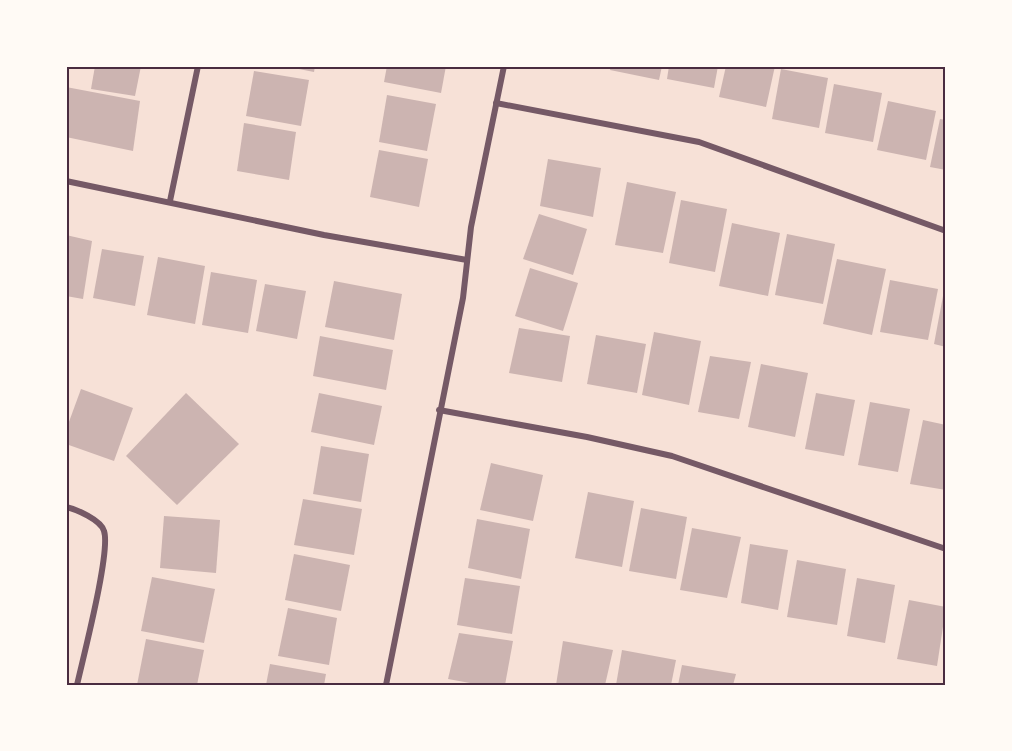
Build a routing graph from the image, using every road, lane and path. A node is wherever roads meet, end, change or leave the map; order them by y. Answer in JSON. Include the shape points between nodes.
{"nodes":[{"id":1,"x":198,"y":66,"type":"edge"},
{"id":2,"x":504,"y":66,"type":"edge"},
{"id":3,"x":496,"y":103,"type":"junction"},
{"id":4,"x":66,"y":181,"type":"edge"},
{"id":5,"x":170,"y":201,"type":"junction"},
{"id":6,"x":946,"y":231,"type":"edge"},
{"id":7,"x":467,"y":260,"type":"junction"},
{"id":8,"x":439,"y":410,"type":"junction"},
{"id":9,"x":66,"y":507,"type":"edge"},
{"id":10,"x":946,"y":549,"type":"edge"},
{"id":11,"x":77,"y":685,"type":"edge"},
{"id":12,"x":386,"y":685,"type":"edge"}],
"edges":[{"from":1,"to":5,"type":"street"},
{"from":2,"to":3,"type":"street"},
{"from":3,"to":6,"type":"street","via":[[699,142]]},
{"from":3,"to":7,"type":"street"},
{"from":4,"to":5,"type":"street"},
{"from":5,"to":7,"type":"street"},
{"from":7,"to":8,"type":"street","via":[[463,298]]},
{"from":8,"to":10,"type":"street","via":[[672,456]]},
{"from":8,"to":12,"type":"street"},
{"from":9,"to":11,"type":"street","via":[[98,522],[104,529],[105,540]]}]}
